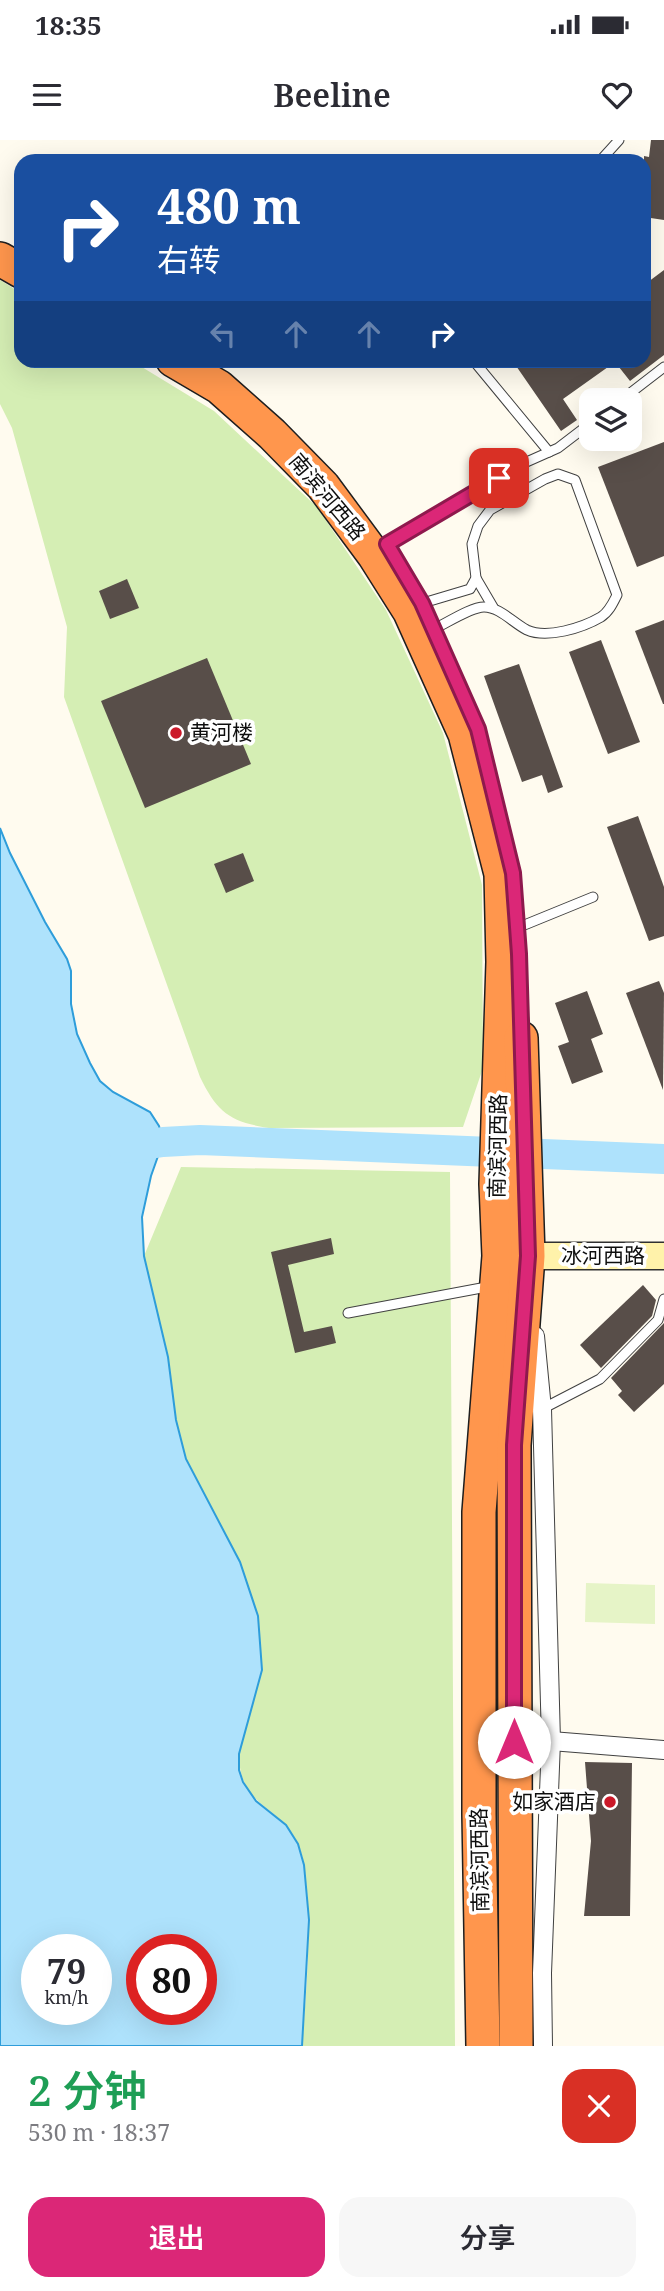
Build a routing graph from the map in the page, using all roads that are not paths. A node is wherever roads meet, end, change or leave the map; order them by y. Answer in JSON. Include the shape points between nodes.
{"nodes":[{"id":1,"x":619,"y":140,"type":"edge"},
{"id":2,"x":606,"y":154,"type":"edge"},
{"id":3,"x":664,"y":367,"type":"edge"},
{"id":4,"x":187,"y":368,"type":"edge"},
{"id":5,"x":215,"y":368,"type":"edge"},
{"id":6,"x":480,"y":368,"type":"edge"},
{"id":7,"x":637,"y":388,"type":"edge"},
{"id":8,"x":579,"y":432,"type":"edge"},
{"id":9,"x":549,"y":452,"type":"junction"},
{"id":10,"x":387,"y":544,"type":"junction"},
{"id":11,"x":477,"y":578,"type":"junction"},
{"id":12,"x":493,"y":607,"type":"junction"},
{"id":13,"x":428,"y":616,"type":"junction"},
{"id":14,"x":593,"y":897,"type":"dead end"},
{"id":15,"x":517,"y":928,"type":"junction"},
{"id":16,"x":510,"y":1131,"type":"junction"},
{"id":17,"x":664,"y":1256,"type":"edge"},
{"id":18,"x":508,"y":1266,"type":"junction"},
{"id":19,"x":664,"y":1299,"type":"edge"},
{"id":20,"x":348,"y":1313,"type":"dead end"},
{"id":21,"x":542,"y":1409,"type":"junction"},
{"id":22,"x":551,"y":1741,"type":"junction"},
{"id":23,"x":664,"y":1750,"type":"edge"},
{"id":24,"x":483,"y":2046,"type":"edge"},
{"id":25,"x":516,"y":2046,"type":"edge"},
{"id":26,"x":543,"y":2046,"type":"edge"}],
"edges":[{"from":1,"to":2,"type":"lane"},
{"from":3,"to":7,"type":"lane"},
{"from":4,"to":16,"type":"highway","name":"南滨河西路","via":[[219,387],[323,486],[410,612],[465,734],[501,874]]},
{"from":5,"to":10,"type":"highway","name":"南滨河西路","via":[[337,475]]},
{"from":6,"to":9,"type":"lane"},
{"from":8,"to":9,"type":"lane"},
{"from":9,"to":10,"type":"lane"},
{"from":10,"to":13,"type":"highway","name":"南滨河西路"},
{"from":11,"to":12,"type":"lane"},
{"from":11,"to":12,"type":"lane","via":[[472,544],[490,510],[558,474],[575,480],[617,595],[610,609],[561,633],[531,632]]},
{"from":11,"to":13,"type":"lane","via":[[470,589]]},
{"from":12,"to":13,"type":"lane"},
{"from":13,"to":15,"type":"highway","name":"南滨河西路","via":[[478,729],[513,873]]},
{"from":14,"to":15,"type":"lane"},
{"from":15,"to":16,"type":"highway","name":"南滨河西路"},
{"from":16,"to":18,"type":"highway","name":"南滨河西路"},
{"from":17,"to":18,"type":"main road","name":"冰河西路"},
{"from":18,"to":20,"type":"lane"},
{"from":18,"to":21,"type":"street","name":"南滨河西路"},
{"from":18,"to":24,"type":"highway","name":"南滨河西路","via":[[479,1512]]},
{"from":18,"to":25,"type":"highway","name":"南滨河西路","via":[[514,1445]]},
{"from":19,"to":21,"type":"lane","via":[[658,1320],[600,1379]]},
{"from":21,"to":22,"type":"street","name":"南滨河西路"},
{"from":22,"to":23,"type":"street"},
{"from":22,"to":26,"type":"street","name":"南滨河西路"}]}
